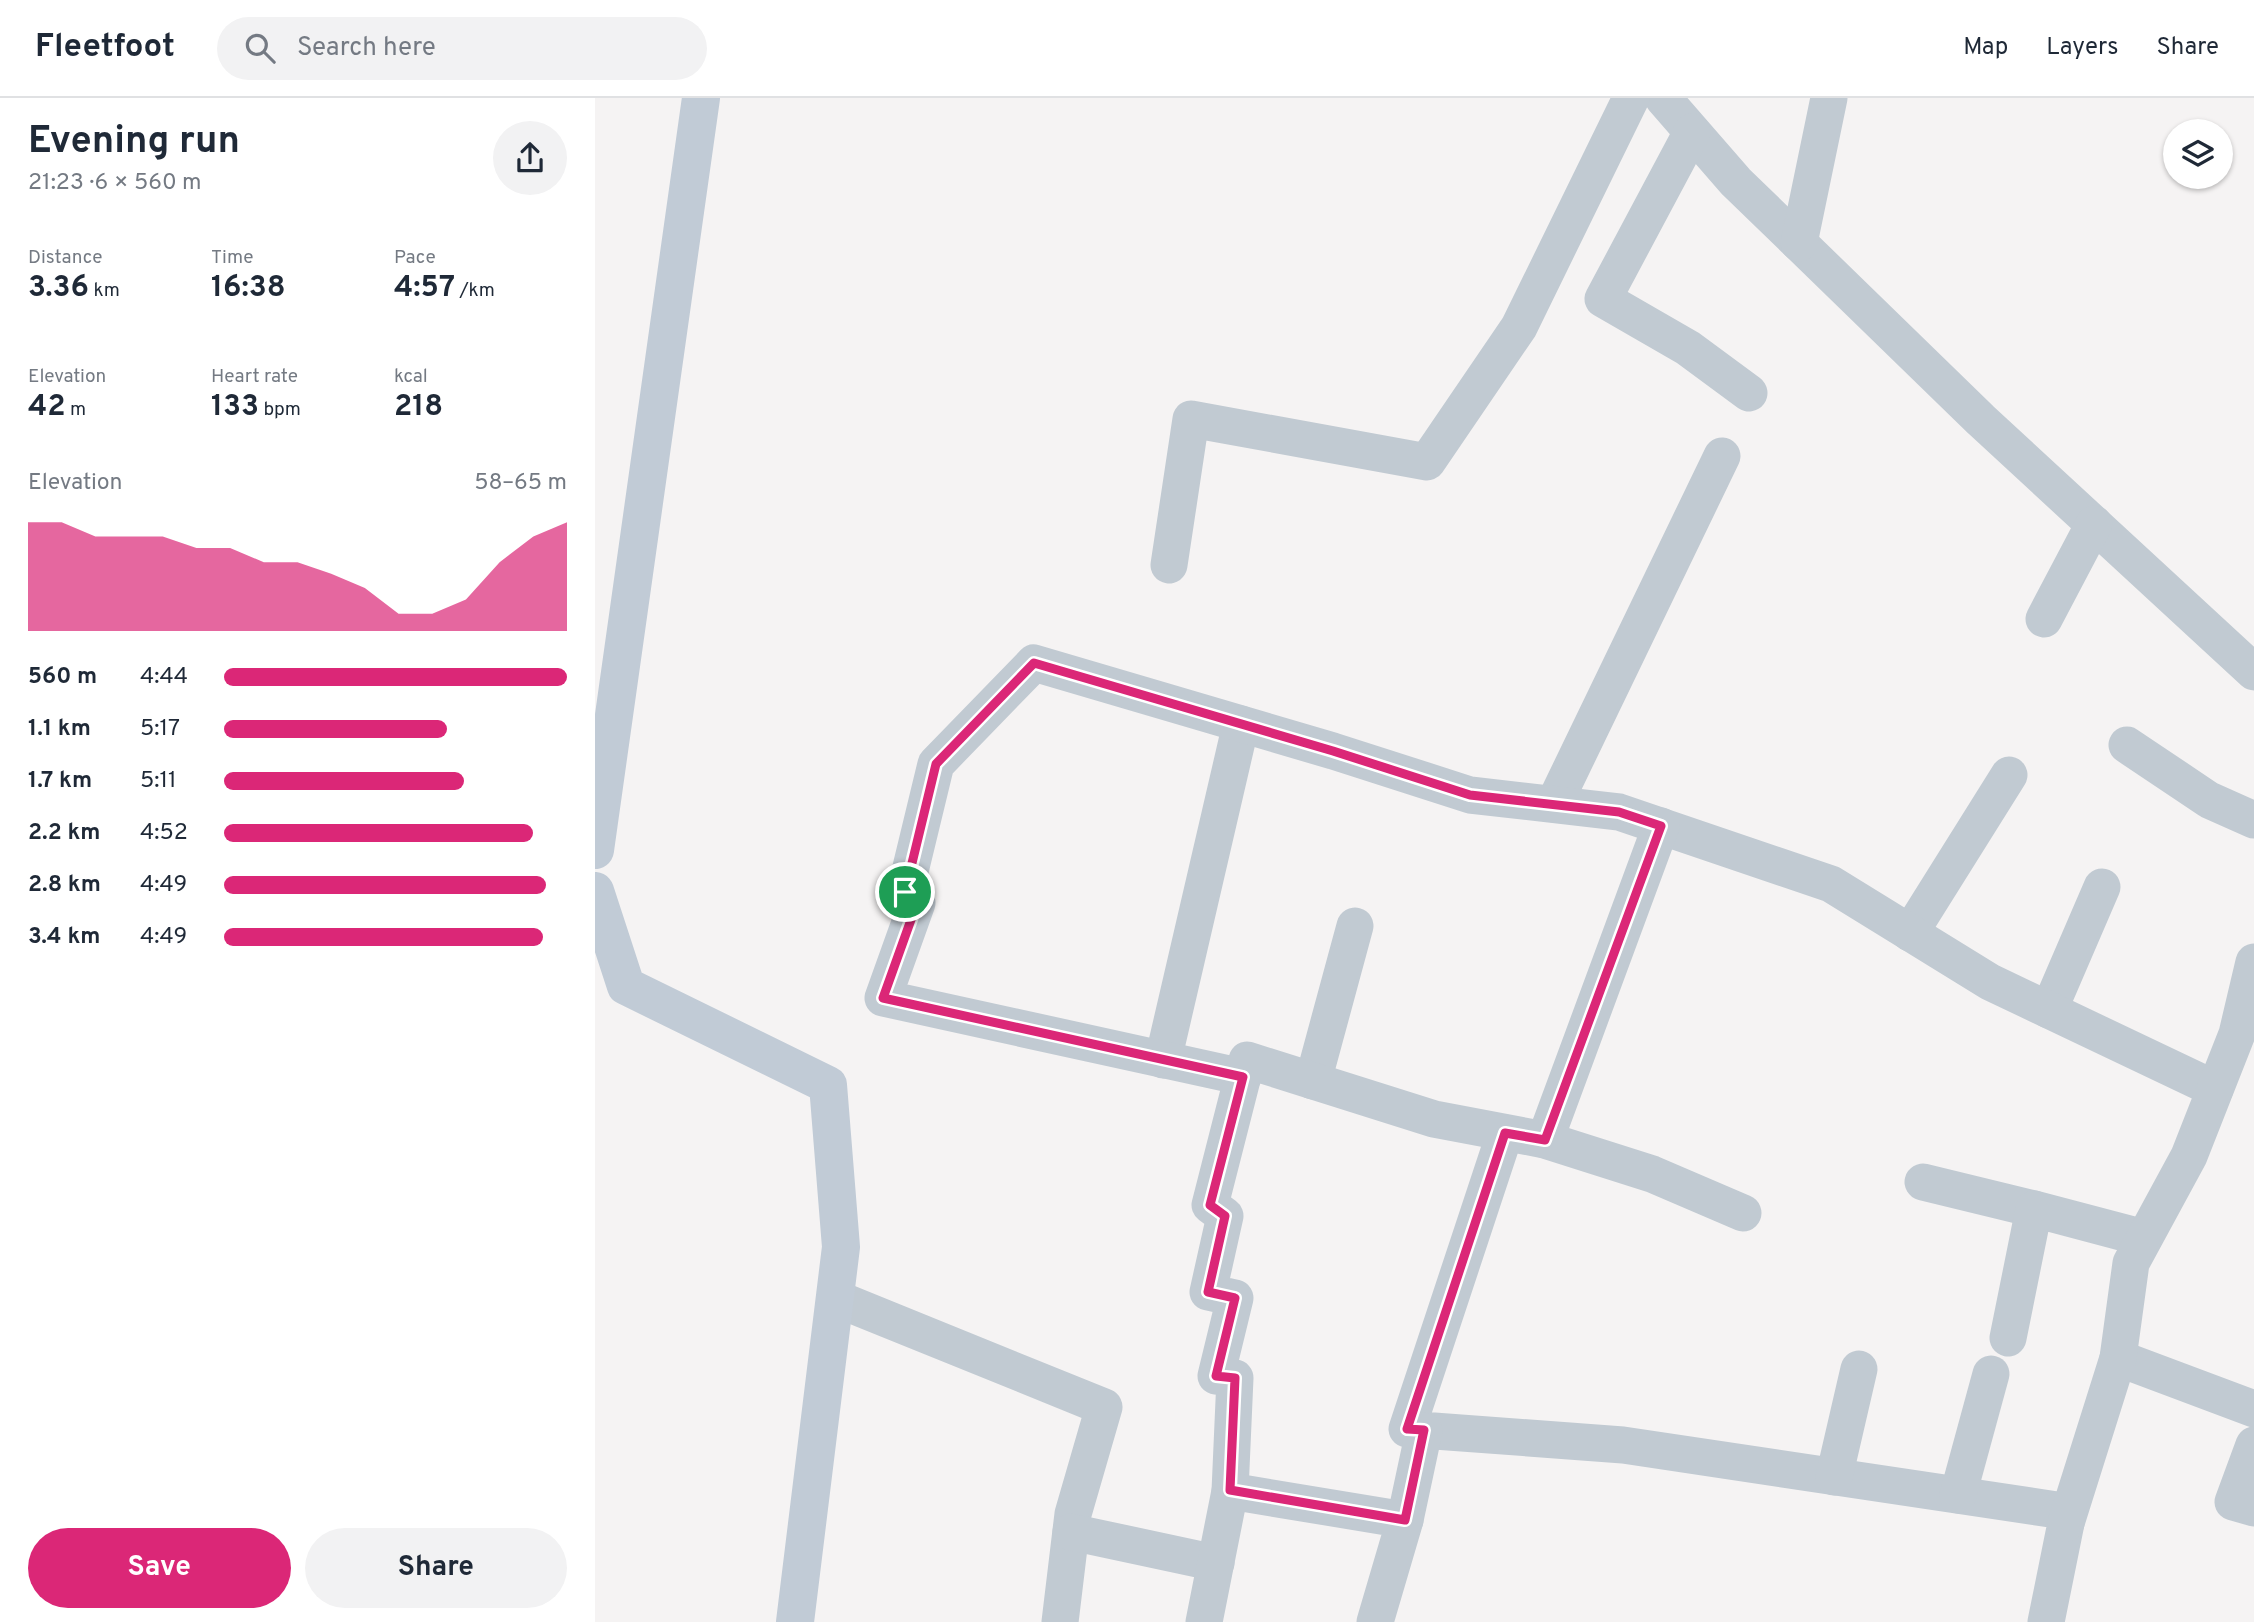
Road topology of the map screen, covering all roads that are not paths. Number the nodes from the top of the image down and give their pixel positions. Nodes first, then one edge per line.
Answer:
1 (701, 98) edge
2 (1631, 98) edge
3 (1663, 98) edge
4 (1829, 98) edge
5 (1692, 132) junction
6 (1799, 243) junction
7 (1749, 393) dead end
8 (1722, 456) dead end
9 (2094, 524) junction
10 (1169, 565) dead end
11 (2045, 619) dead end
12 (2254, 672) edge
13 (1241, 724) junction
14 (2127, 745) dead end
15 (2009, 775) dead end
16 (1554, 804) junction
17 (2254, 820) edge
18 (1661, 826) junction
19 (595, 850) edge
20 (2102, 887) dead end
21 (595, 891) edge
22 (1355, 926) dead end
23 (1910, 933) junction
24 (2254, 962) edge
25 (2049, 1010) junction
26 (2245, 1037) edge
27 (1163, 1060) junction
28 (1243, 1077) junction
29 (1313, 1081) junction
30 (2215, 1089) junction
31 (1505, 1133) junction
32 (1545, 1140) junction
33 (1923, 1182) dead end
34 (2034, 1209) junction
35 (1743, 1213) dead end
36 (2144, 1238) junction
37 (835, 1298) junction
38 (2008, 1338) dead end
39 (2118, 1358) junction
40 (1859, 1369) dead end
41 (1991, 1374) dead end
42 (2254, 1409) edge
43 (1424, 1430) junction
44 (2254, 1445) edge
45 (1834, 1476) junction
46 (1230, 1490) junction
47 (1958, 1495) junction
48 (2254, 1508) edge
49 (1405, 1520) junction
50 (2066, 1523) junction
51 (1071, 1532) junction
52 (1216, 1563) junction
53 (795, 1622) edge
54 (1060, 1622) edge
55 (1204, 1622) edge
56 (1375, 1622) edge
57 (2045, 1622) edge

1 - 19 street
2 - 10 street
3 - 5 street
4 - 6 street
5 - 6 street
5 - 7 street
6 - 9 street
8 - 16 street
9 - 11 street
9 - 12 street
13 - 16 street
13 - 27 street
13 - 27 street
14 - 17 street
15 - 23 street
16 - 18 street
18 - 23 street
18 - 32 street
20 - 25 street
21 - 37 street
22 - 29 street
23 - 25 street
24 - 26 street
25 - 30 street
26 - 30 street
27 - 28 street
28 - 29 street
28 - 46 street
29 - 31 street
30 - 36 street
31 - 32 street
31 - 43 street
32 - 35 street
33 - 34 street
34 - 36 street
34 - 38 street
36 - 39 street
37 - 51 street
37 - 53 street
39 - 42 street
39 - 50 street
40 - 45 street
41 - 47 street
43 - 45 street
43 - 49 street
44 - 48 street
45 - 47 street
46 - 49 street
46 - 52 street
47 - 50 street
49 - 56 street
50 - 57 street
51 - 52 street
51 - 54 street
52 - 55 street

